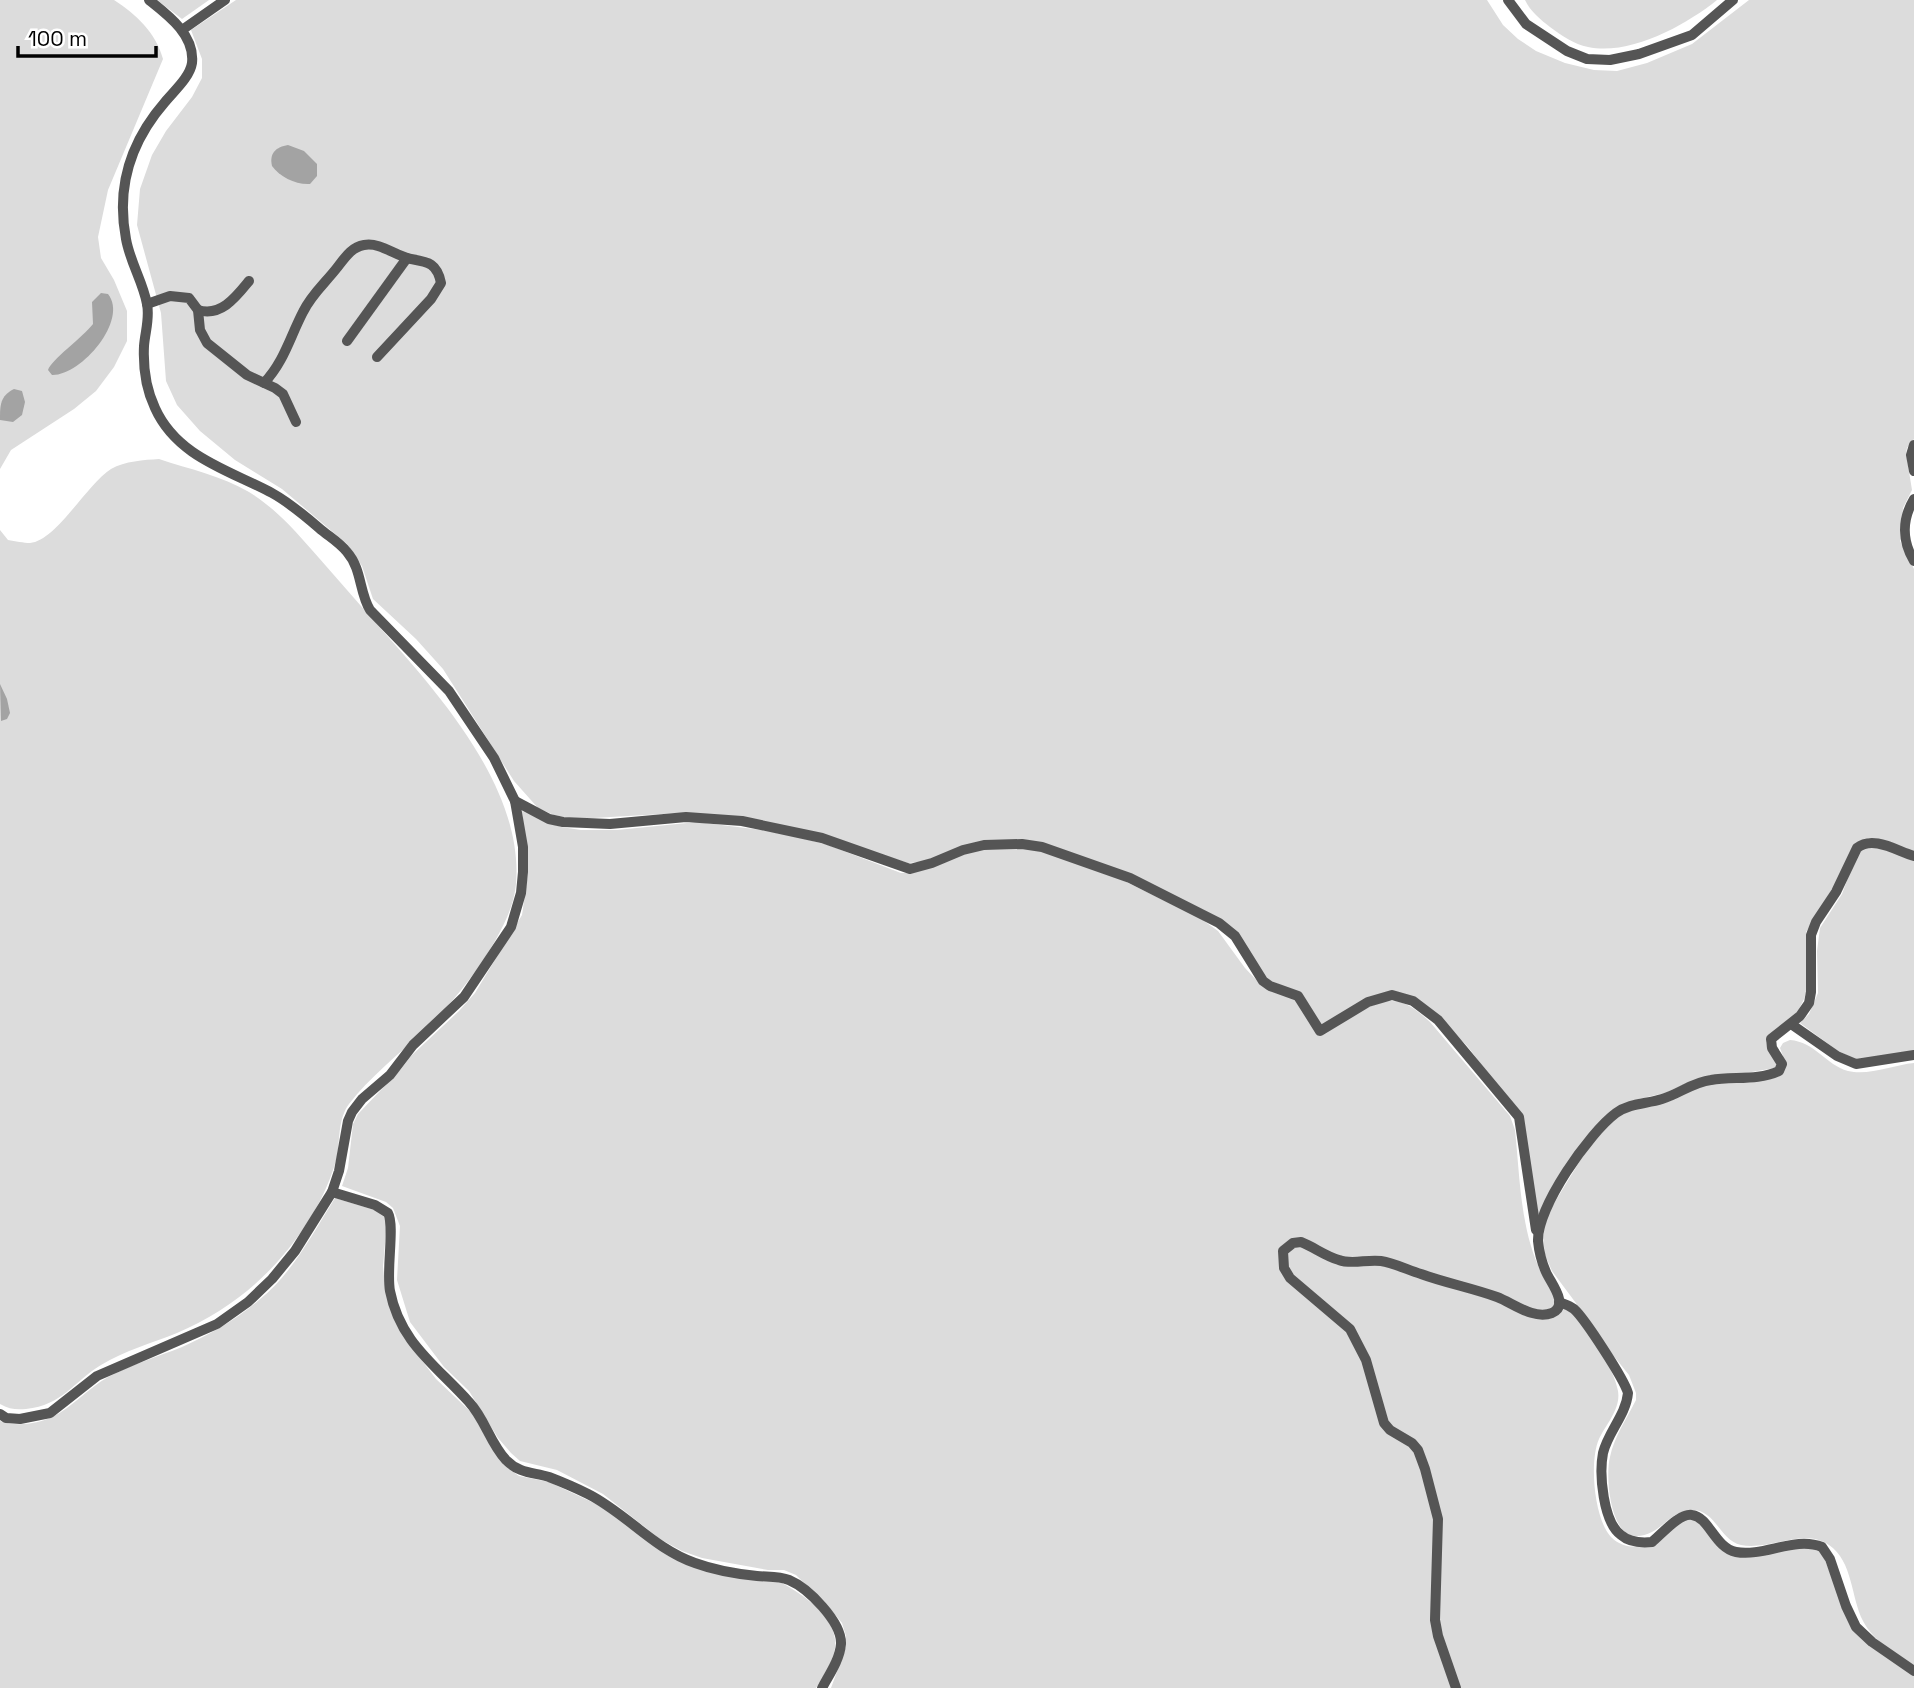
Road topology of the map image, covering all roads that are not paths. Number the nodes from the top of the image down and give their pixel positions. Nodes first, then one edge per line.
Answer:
1 (149, 0) edge
2 (225, 0) edge
3 (1508, 0) edge
4 (1733, 0) edge
5 (182, 30) junction
6 (407, 258) junction
7 (249, 281) dead end
8 (147, 304) junction
9 (198, 310) junction
10 (347, 341) dead end
11 (377, 357) dead end
12 (264, 383) junction
13 (296, 422) dead end
14 (1914, 445) edge
15 (1914, 471) edge
16 (1914, 499) edge
17 (1914, 561) edge
18 (515, 801) junction
19 (1914, 856) edge
20 (1791, 1024) junction
21 (1914, 1055) edge
22 (332, 1192) junction
23 (1538, 1243) junction
24 (1559, 1302) junction
25 (0, 1415) edge
26 (1914, 1671) edge
27 (822, 1688) edge
28 (1456, 1688) edge

1 - 5 street
2 - 5 street
3 - 4 street
5 - 8 street
6 - 10 street
6 - 11 street
6 - 12 street
7 - 9 street
8 - 9 street
8 - 18 street
9 - 12 street
12 - 13 street
14 - 15 street
16 - 17 street
18 - 22 street
18 - 23 street
19 - 20 street
20 - 21 street
20 - 23 street
22 - 25 street
22 - 27 street
23 - 24 street
24 - 26 street
24 - 28 street

